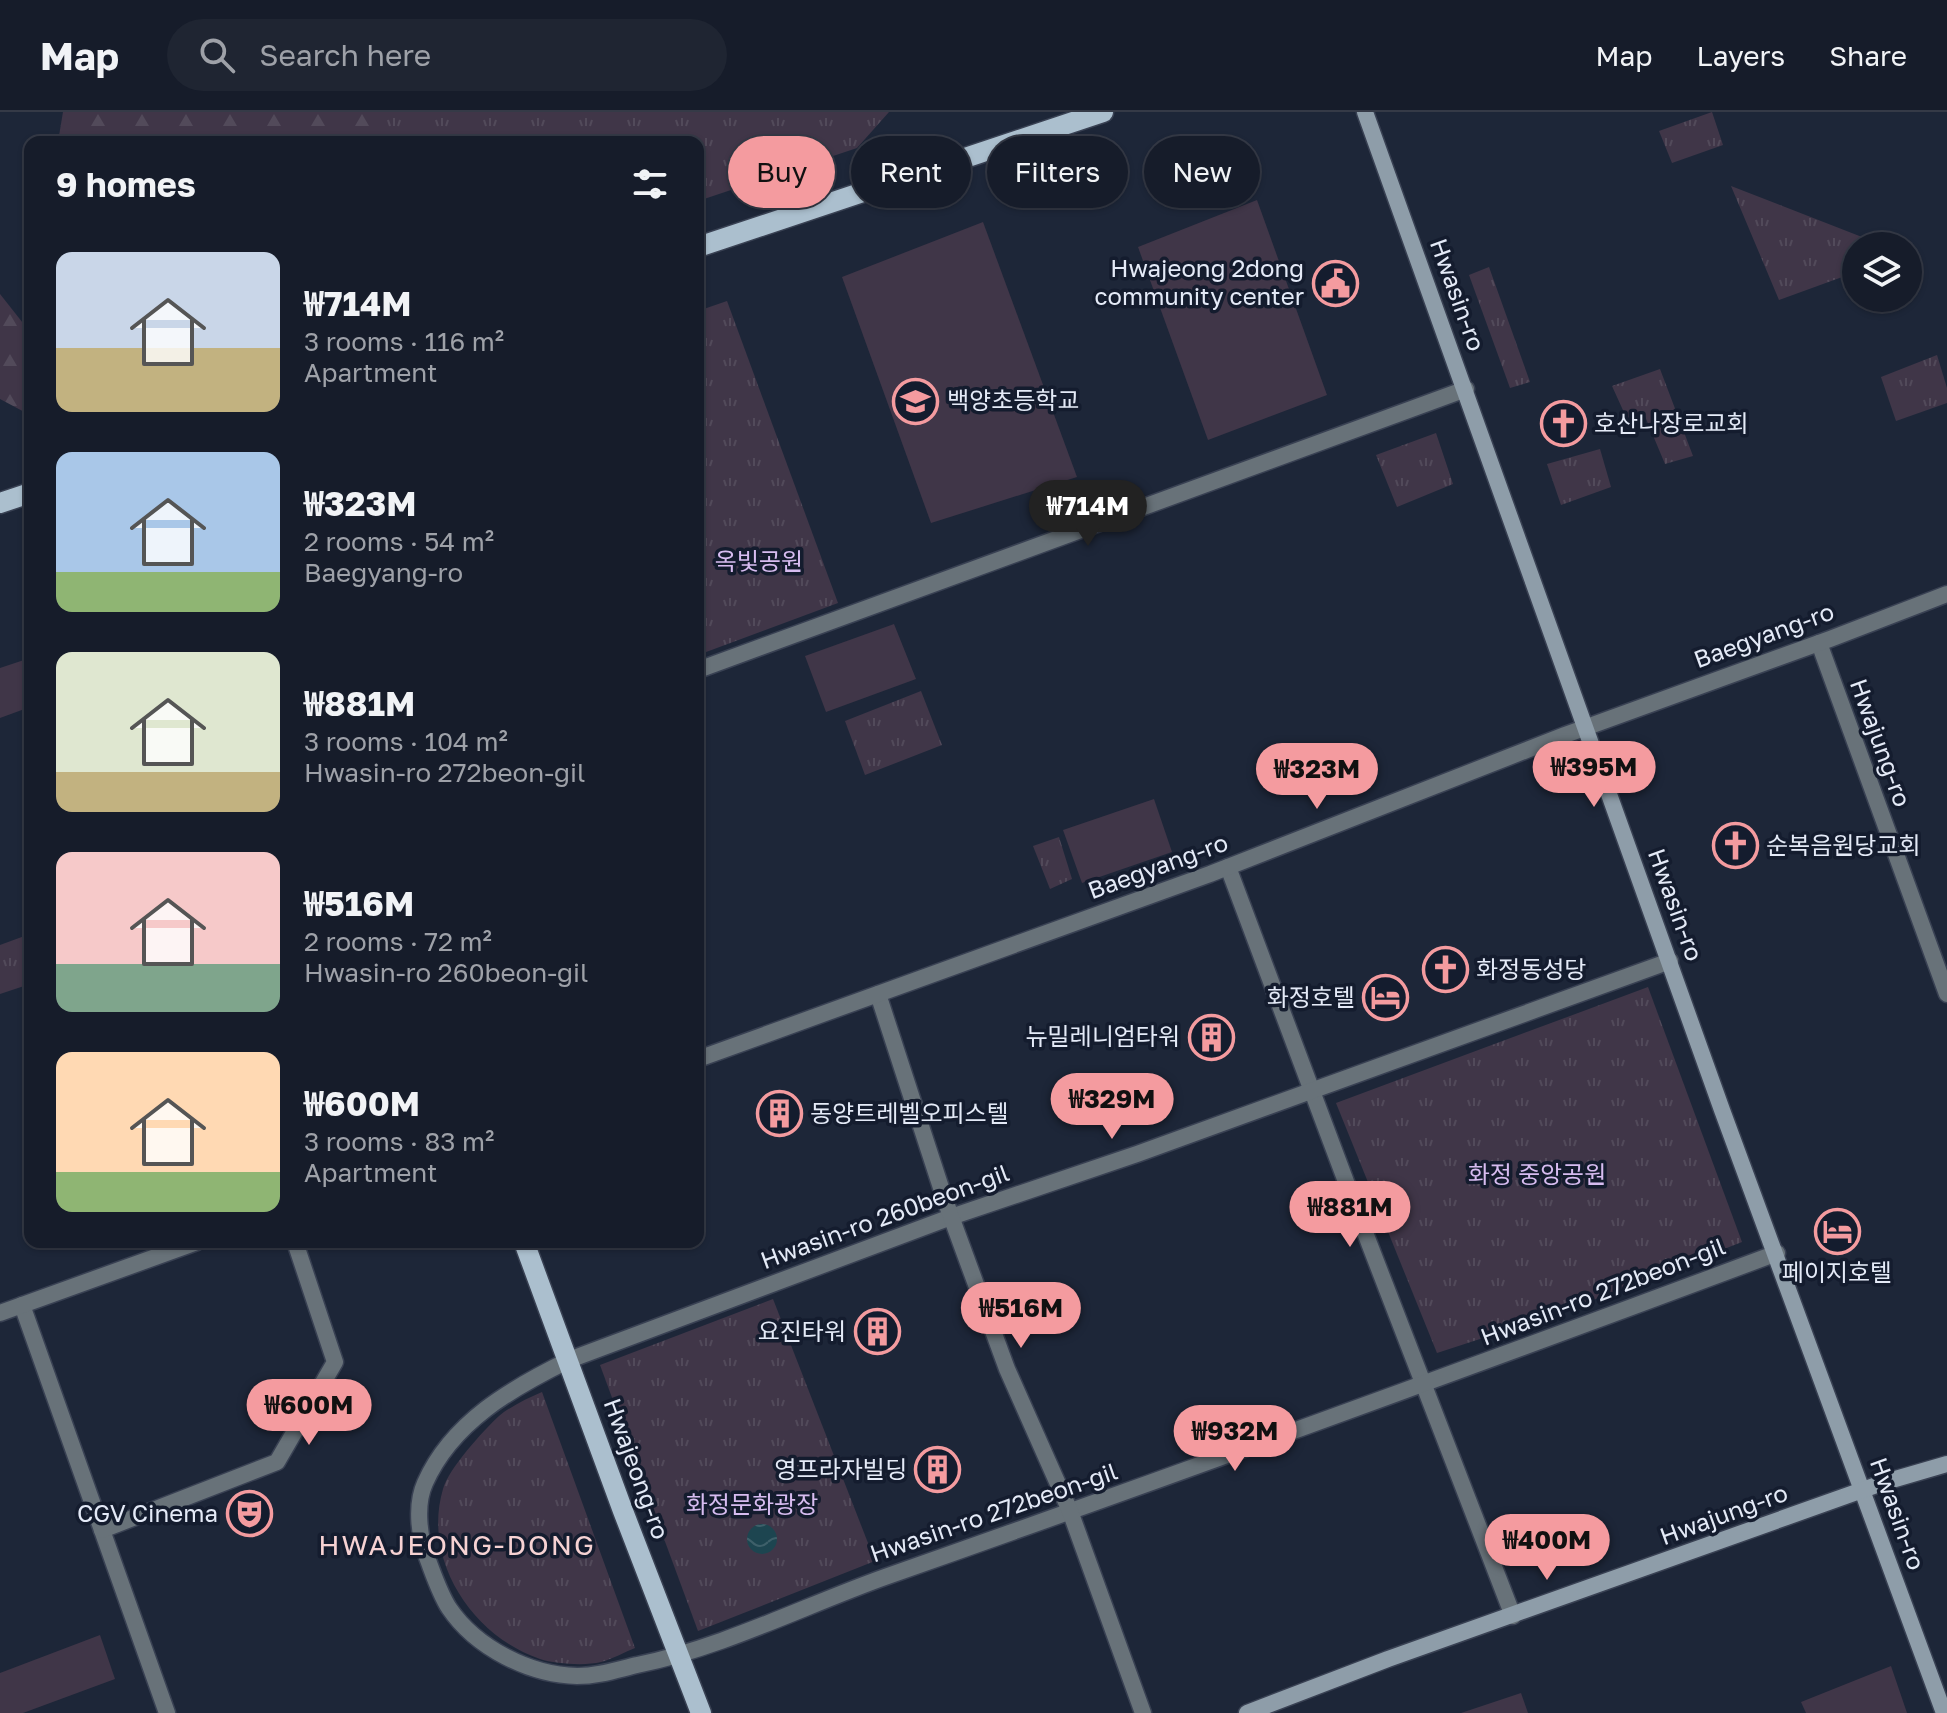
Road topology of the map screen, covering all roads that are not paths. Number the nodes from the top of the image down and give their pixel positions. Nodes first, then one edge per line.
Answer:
1 (1103, 112) edge
2 (1365, 112) edge
3 (704, 245) edge
4 (1466, 389) junction
5 (24, 495) edge
6 (0, 503) edge
7 (1947, 594) edge
8 (1819, 643) junction
9 (704, 668) edge
10 (1586, 727) junction
11 (1228, 867) junction
12 (1670, 961) junction
13 (878, 994) junction
14 (1947, 994) edge
15 (704, 1057) edge
16 (1312, 1090) junction
17 (951, 1217) junction
18 (180, 1248) edge
19 (297, 1248) edge
20 (526, 1248) edge
21 (1777, 1253) junction
22 (22, 1305) junction
23 (0, 1313) edge
24 (569, 1360) junction
25 (1425, 1384) junction
26 (1947, 1464) edge
27 (1863, 1490) junction
28 (1070, 1511) junction
29 (102, 1530) junction
30 (1513, 1616) junction
31 (679, 1655) junction
32 (167, 1713) edge
33 (701, 1713) edge
34 (1143, 1713) edge
35 (1247, 1713) edge
36 (1944, 1713) edge

1 - 3 main road
2 - 4 main road, Hwasin-ro
4 - 9 street
4 - 10 main road, Hwasin-ro
5 - 6 main road
7 - 8 street, Baegyang-ro
8 - 10 street, Baegyang-ro
8 - 14 street, Hwajung-ro
10 - 11 street, Baegyang-ro
10 - 12 main road, Hwasin-ro
11 - 13 street, Baegyang-ro
11 - 16 street
12 - 16 street, Hwasin-ro 260beon-gil
12 - 21 main road, Hwasin-ro
13 - 15 street, Baegyang-ro
13 - 17 street
16 - 17 street, Hwasin-ro 260beon-gil
16 - 25 street
17 - 24 street, Hwasin-ro 260beon-gil
17 - 28 street
18 - 22 street
19 - 29 street
20 - 24 main road, Hwajeong-ro
21 - 25 street, Hwasin-ro 272beon-gil
21 - 27 main road, Hwasin-ro
22 - 23 street
22 - 29 street
24 - 31 main road, Hwajeong-ro
24 - 31 street, Hwasin-ro 260beon-gil
25 - 28 street, Hwasin-ro 272beon-gil
25 - 30 street
26 - 27 main road, Hwajung-ro
27 - 30 main road, Hwajung-ro
27 - 36 main road, Hwasin-ro
28 - 31 street, Hwasin-ro 272beon-gil
28 - 34 street
29 - 32 street
30 - 35 main road, Hwajung-ro
31 - 33 main road, Hwajeong-ro

